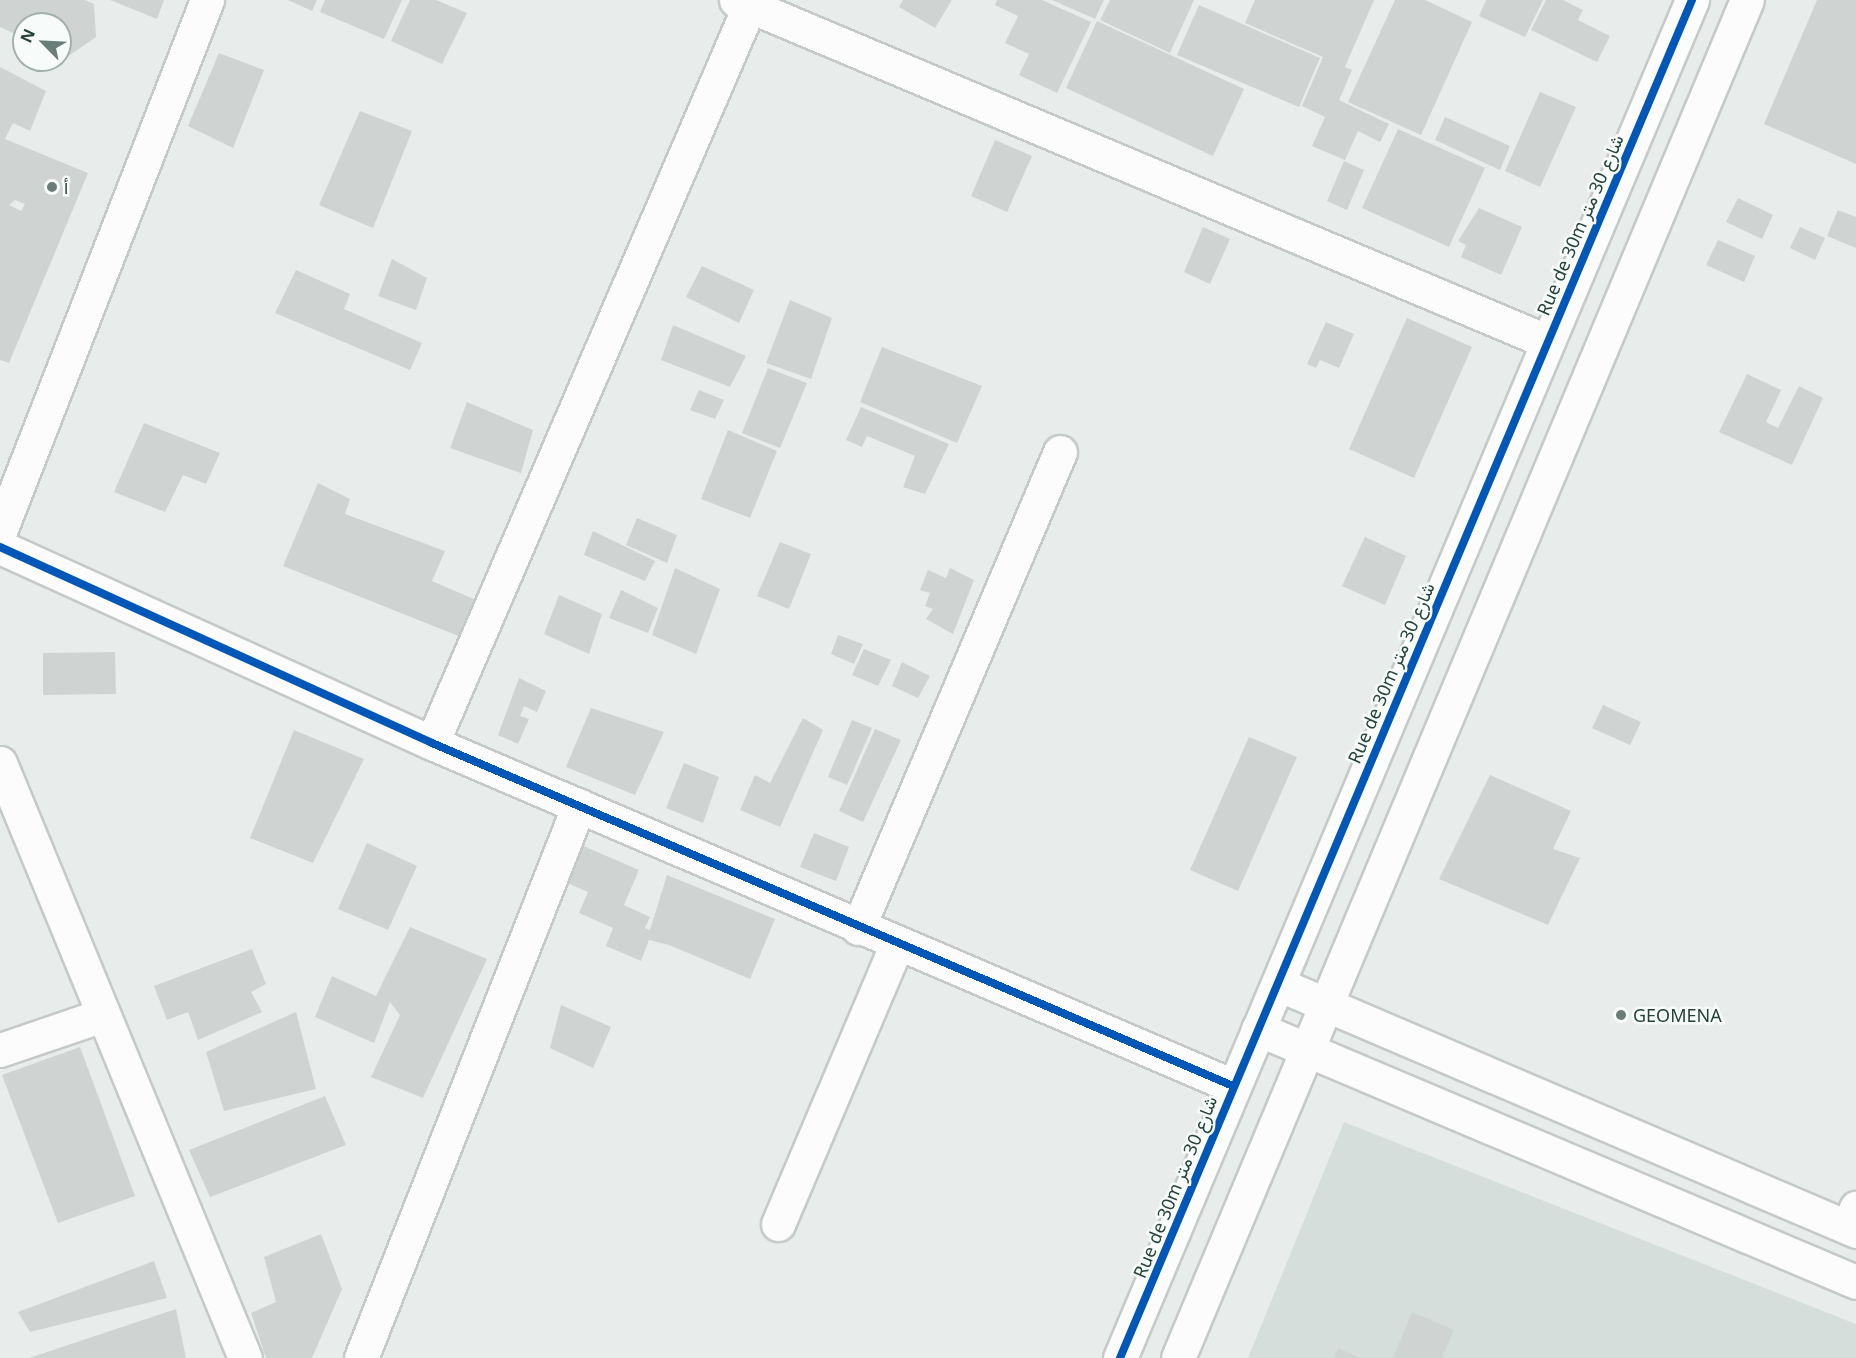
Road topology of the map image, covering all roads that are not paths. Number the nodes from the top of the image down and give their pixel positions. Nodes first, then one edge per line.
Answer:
1 (207, 0) edge
2 (1692, 0) edge
3 (1744, 1) edge
4 (746, 2) edge
5 (1546, 342) junction
6 (1060, 452) dead end
7 (0, 531) edge
8 (0, 548) edge
9 (432, 743) junction
10 (0, 763) edge
11 (579, 805) junction
12 (858, 928) junction
13 (897, 944) junction
14 (1278, 984) junction
15 (1328, 1008) junction
16 (100, 1016) junction
17 (1258, 1029) junction
18 (0, 1050) edge
19 (1308, 1052) junction
20 (1233, 1086) junction
21 (1853, 1222) edge
22 (778, 1224) dead end
23 (1856, 1282) edge
24 (245, 1358) edge
25 (361, 1358) edge
26 (1120, 1358) edge
27 (1178, 1358) edge

1 - 7 street
2 - 5 street, Rue de 30m شارع 30 متر
3 - 15 street
4 - 5 street
4 - 9 street
5 - 14 street, Rue de 30m شارع 30 متر
6 - 12 street
8 - 9 street
9 - 11 street
10 - 16 street
11 - 12 street
11 - 25 street
12 - 13 street
13 - 20 street
13 - 22 street
14 - 15 street
14 - 17 street, Rue de 30m شارع 30 متر
15 - 19 street
15 - 21 street
16 - 18 street
16 - 24 street
17 - 19 street
17 - 20 street, Rue de 30m شارع 30 متر
19 - 23 street
19 - 27 street
20 - 26 street, Rue de 30m شارع 30 متر

